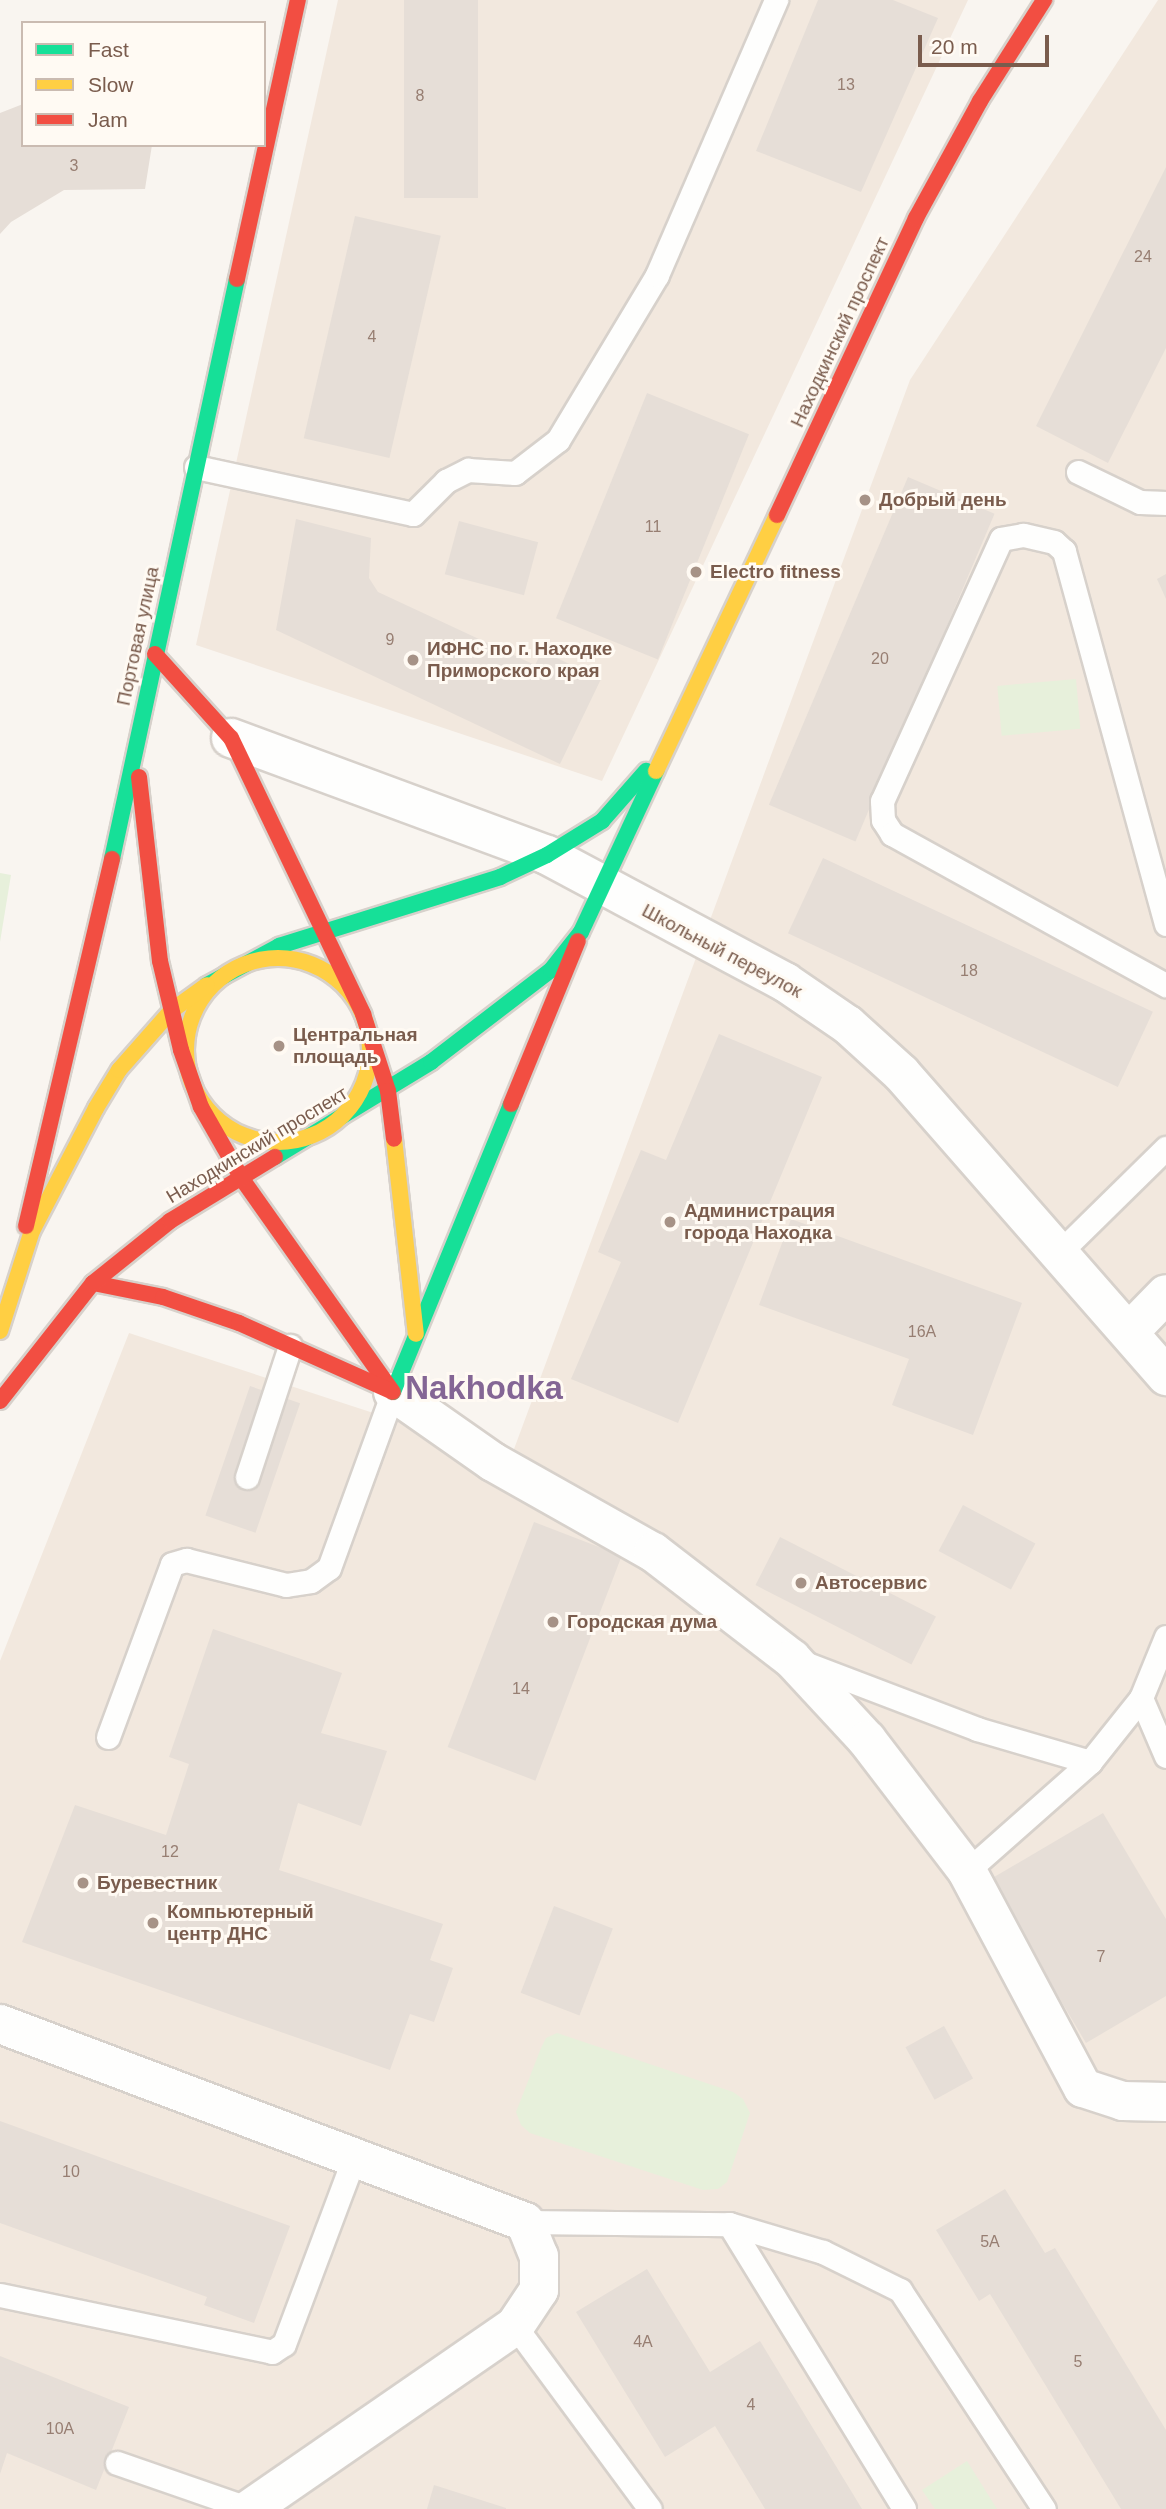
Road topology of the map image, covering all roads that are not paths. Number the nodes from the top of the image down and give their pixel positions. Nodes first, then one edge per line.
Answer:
1 (298, 0) edge
2 (776, 0) edge
3 (1044, 0) edge
4 (266, 147) edge
5 (266, 147) edge
6 (196, 467) junction
7 (1078, 472) dead end
8 (1166, 503) edge
9 (155, 654) junction
10 (697, 693) junction
11 (231, 738) junction
12 (136, 747) junction
13 (547, 855) junction
14 (605, 889) junction
15 (1166, 924) edge
16 (321, 929) junction
17 (581, 932) junction
18 (242, 966) junction
19 (1166, 985) edge
20 (171, 1011) junction
21 (363, 1014) junction
22 (192, 1086) junction
23 (388, 1091) junction
24 (314, 1135) junction
25 (1166, 1148) edge
26 (242, 1179) junction
27 (1059, 1253) junction
28 (13, 1279) junction
29 (93, 1283) junction
30 (1166, 1294) edge
31 (0, 1331) edge
32 (1131, 1331) junction
33 (416, 1334) junction
34 (290, 1346) junction
35 (1166, 1376) edge
36 (393, 1392) junction
37 (0, 1401) edge
38 (247, 1477) dead end
39 (1166, 1637) edge
40 (792, 1659) junction
41 (1141, 1698) junction
42 (108, 1737) dead end
43 (1166, 1756) edge
44 (1090, 1762) junction
45 (967, 1871) junction
46 (0, 2024) edge
47 (1166, 2102) edge
48 (354, 2158) junction
49 (525, 2222) junction
50 (729, 2224) junction
51 (0, 2295) edge
52 (515, 2326) junction
53 (117, 2463) dead end
54 (250, 2509) edge
55 (650, 2509) edge
56 (904, 2509) edge
57 (1044, 2509) edge

1 - 5 street, Портовая улица
2 - 6 lane
3 - 10 street, Находкинский проспект
4 - 6 street, Портовая улица
6 - 9 street, Портовая улица
7 - 8 lane
9 - 11 street
9 - 12 street, Портовая улица
10 - 13 street, Находкинский проспект
10 - 14 street, Находкинский проспект
11 - 13 street, Школьный переулок
11 - 16 street
12 - 20 street
12 - 28 street, Портовая улица
13 - 14 street, Школьный переулок
13 - 16 street, Находкинский проспект
14 - 17 street, Находкинский проспект
14 - 27 street, Школьный переулок
15 - 19 lane
16 - 18 street, Находкинский проспект
16 - 21 street
17 - 23 street, Находкинский проспект
17 - 33 street
18 - 20 street, Находкинский проспект
18 - 21 street
18 - 22 street
20 - 22 street
20 - 28 street, Находкинский проспект
21 - 23 street
21 - 24 street
22 - 24 street
22 - 26 street
23 - 24 street, Находкинский проспект
23 - 33 street
24 - 26 street, Находкинский проспект
25 - 27 lane
26 - 29 street, Находкинский проспект
26 - 36 street
27 - 32 street, Школьный переулок
28 - 31 street, Находкинский проспект
29 - 34 street
29 - 37 street, Находкинский проспект
30 - 32 street
32 - 35 street, Школьный переулок
33 - 36 street
34 - 36 street
34 - 38 lane
36 - 40 street
36 - 42 lane
39 - 41 lane
40 - 44 lane
40 - 45 street
41 - 43 lane
41 - 44 lane
44 - 45 lane
45 - 47 street
46 - 48 street
48 - 49 street
48 - 51 lane
49 - 50 lane
49 - 52 street
50 - 56 lane
50 - 57 lane
52 - 54 street
52 - 55 lane
53 - 54 lane

